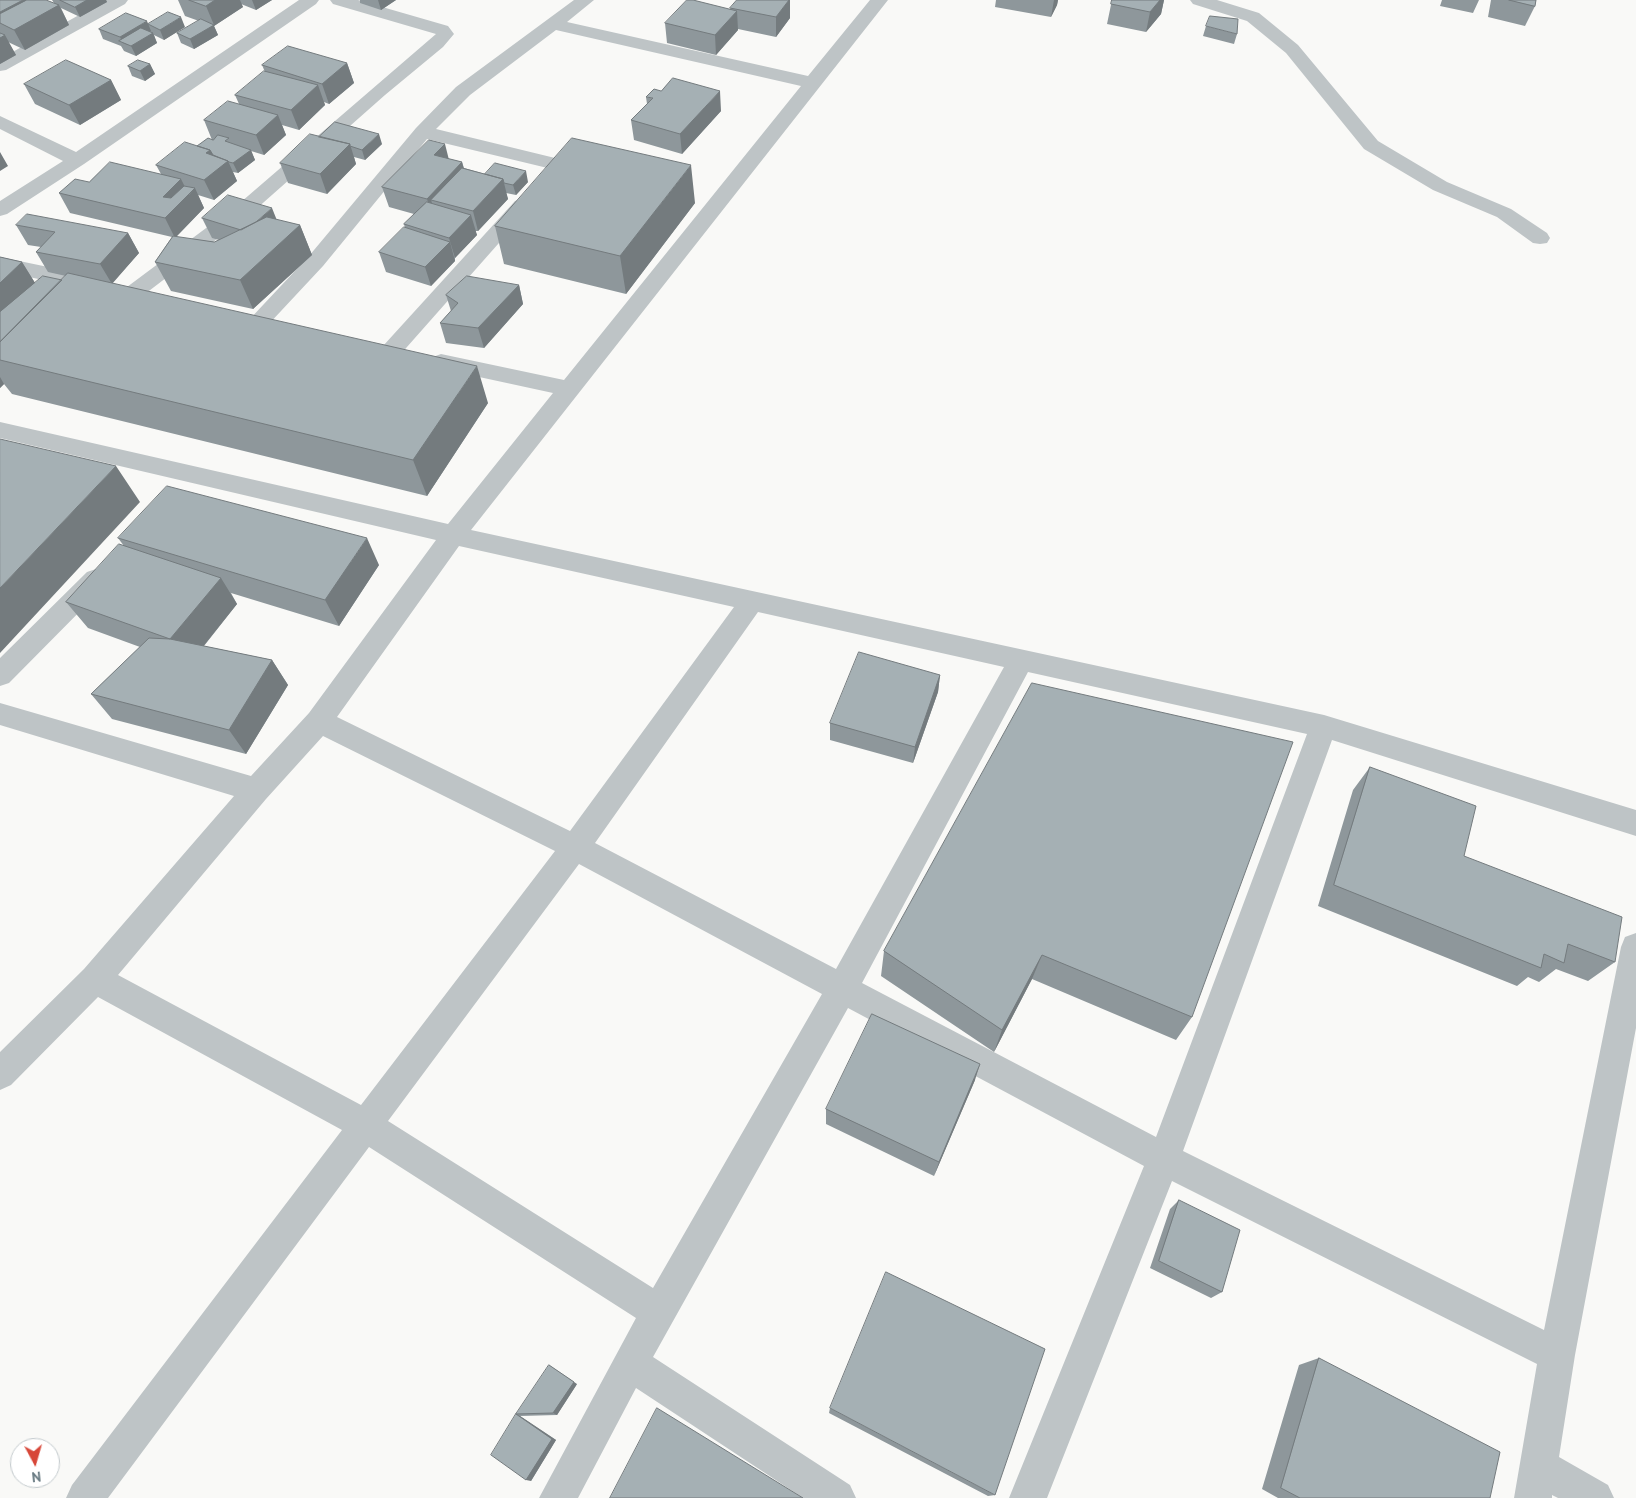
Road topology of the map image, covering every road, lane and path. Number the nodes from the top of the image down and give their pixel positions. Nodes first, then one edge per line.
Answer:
1 (119, 0) edge
2 (310, 0) edge
3 (339, 0) edge
4 (585, 0) edge
5 (880, 0) edge
6 (1200, 0) edge
7 (59, 17) edge
8 (75, 24) junction
9 (554, 24) junction
10 (0, 66) edge
11 (813, 83) junction
12 (0, 122) edge
13 (423, 132) junction
14 (78, 160) junction
15 (604, 174) edge
16 (545, 179) junction
17 (0, 210) edge
18 (1540, 238) dead end
19 (0, 264) edge
20 (134, 292) junction
21 (162, 298) edge
22 (259, 321) edge
23 (569, 389) junction
24 (0, 430) edge
25 (199, 476) junction
26 (178, 496) edge
27 (453, 535) junction
28 (110, 565) edge
29 (752, 600) junction
30 (1022, 660) junction
31 (0, 675) edge
32 (0, 714) edge
33 (319, 721) junction
34 (1324, 726) junction
35 (256, 790) junction
36 (1636, 823) edge
37 (575, 847) junction
38 (1636, 947) edge
39 (95, 979) junction
40 (842, 989) junction
41 (0, 1074) edge
42 (365, 1126) junction
43 (1164, 1159) junction
44 (659, 1312) junction
45 (1557, 1355) junction
46 (630, 1363) junction
47 (1535, 1482) edge
48 (85, 1498) edge
49 (558, 1498) edge
50 (837, 1498) edge
51 (1028, 1498) edge
52 (1595, 1498) edge

1 - 8 street
2 - 14 street
3 - 20 street
4 - 9 street
5 - 11 street
6 - 18 street
7 - 8 street
8 - 10 street
9 - 11 street
9 - 13 street
11 - 23 street
12 - 14 street
13 - 16 street
13 - 22 street
14 - 17 street
15 - 16 street
16 - 23 street
19 - 20 street
20 - 21 street
23 - 27 street
24 - 25 street
25 - 26 street
25 - 27 street
27 - 29 street
27 - 33 street
28 - 31 street
29 - 30 street
29 - 37 street
30 - 34 street
30 - 40 street
32 - 35 street
33 - 35 street
33 - 37 street
34 - 36 street
34 - 43 street
35 - 39 street
37 - 40 street
37 - 42 street
38 - 45 street
39 - 41 street
39 - 42 street
40 - 43 street
40 - 44 street
42 - 44 street
42 - 48 street
43 - 45 street
43 - 51 street
44 - 46 street
45 - 47 street
46 - 49 street
46 - 50 street
47 - 52 street

